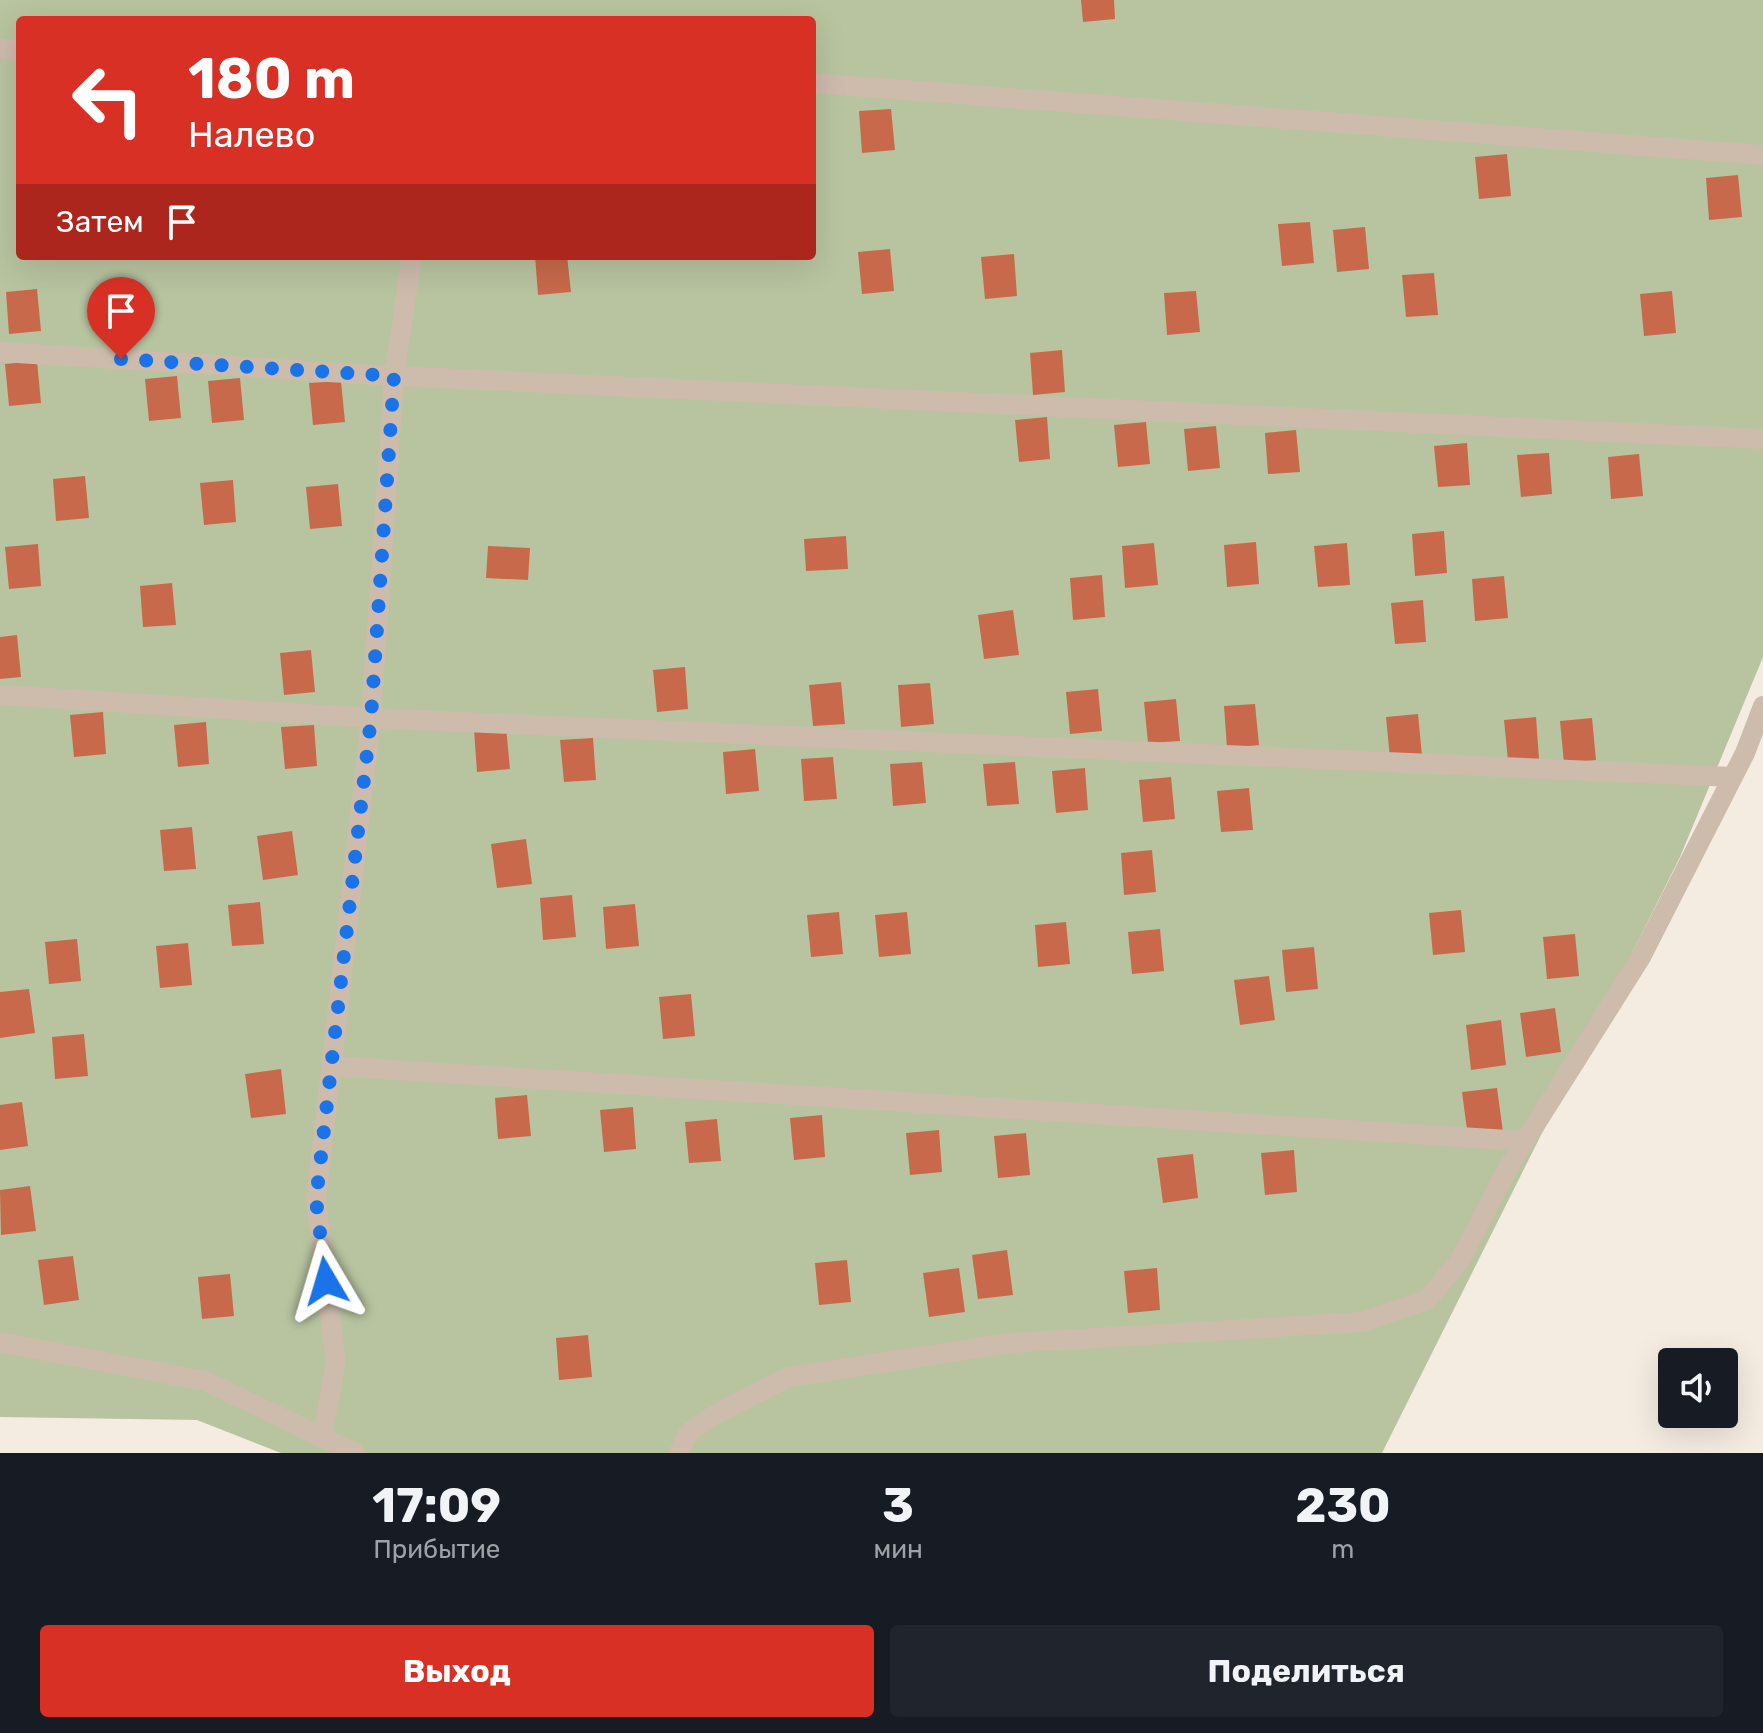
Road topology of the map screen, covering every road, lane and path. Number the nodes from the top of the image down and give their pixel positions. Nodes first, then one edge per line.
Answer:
1 (816, 83) edge
2 (1763, 155) edge
3 (411, 260) edge
4 (0, 352) edge
5 (394, 376) junction
6 (1763, 439) edge
7 (0, 695) edge
8 (1763, 706) edge
9 (371, 718) junction
10 (1733, 777) junction
11 (331, 1066) junction
12 (1524, 1141) junction
13 (0, 1342) edge
14 (322, 1438) junction
15 (355, 1453) edge
16 (679, 1453) edge

1 - 2 street
3 - 5 street
4 - 5 street
5 - 6 street
5 - 9 street
7 - 9 street
8 - 10 street
9 - 10 street
9 - 11 street
10 - 12 street
11 - 12 street
11 - 14 street
12 - 16 street
13 - 14 street
14 - 15 street

